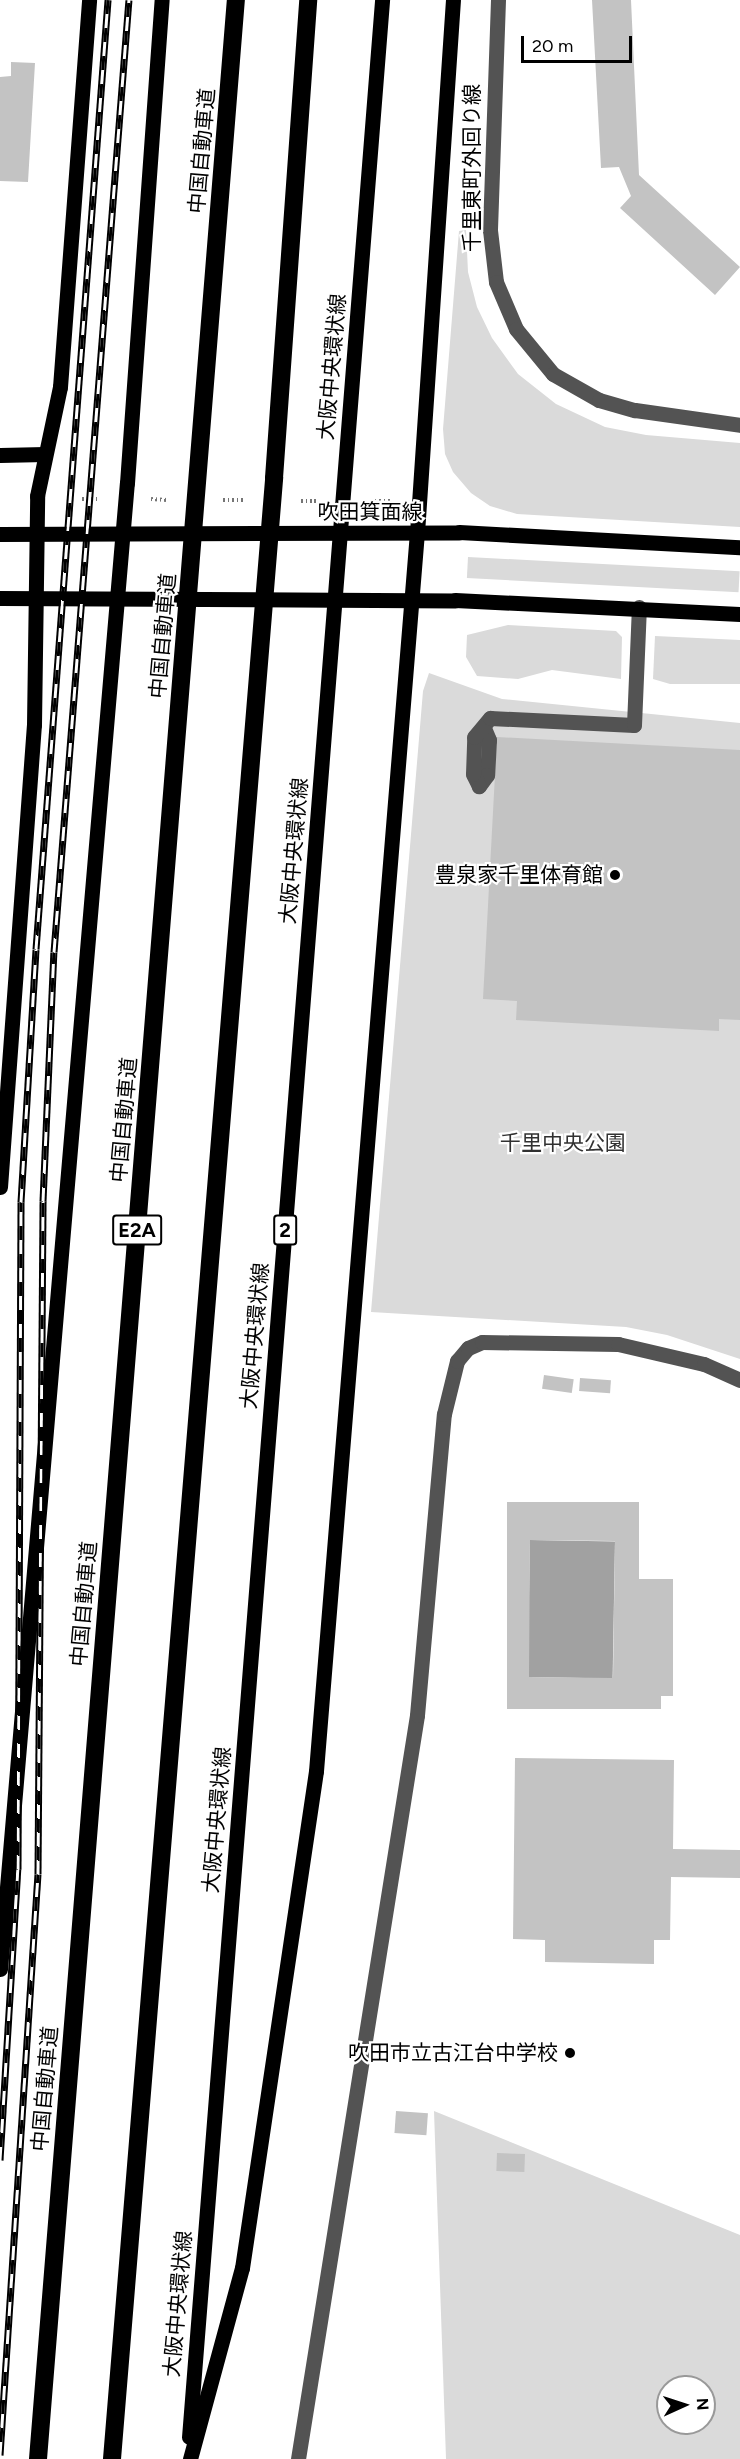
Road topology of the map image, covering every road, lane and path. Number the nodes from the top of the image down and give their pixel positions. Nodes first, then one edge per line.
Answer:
1 (89, 0) edge
2 (162, 0) edge
3 (236, 0) edge
4 (308, 0) edge
5 (382, 0) edge
6 (453, 0) edge
7 (498, 0) edge
8 (740, 425) edge
9 (45, 454) junction
10 (0, 455) edge
11 (82, 499) dead end
12 (105, 499) dead end
13 (141, 499) dead end
14 (177, 500) dead end
15 (212, 500) dead end
16 (248, 500) dead end
17 (295, 501) dead end
18 (319, 501) dead end
19 (366, 501) dead end
20 (390, 501) dead end
21 (34, 533) junction
22 (417, 533) junction
23 (0, 534) edge
24 (740, 547) edge
25 (0, 598) edge
26 (33, 598) junction
27 (410, 600) junction
28 (639, 608) junction
29 (740, 614) edge
30 (484, 728) dead end
31 (0, 1187) edge
32 (740, 1380) edge
33 (0, 1969) edge
34 (38, 2459) edge
35 (112, 2459) edge
36 (189, 2459) edge
37 (298, 2459) edge

1 - 9 main road
2 - 33 main road
3 - 34 highway, 中国自動車道 / E2A
4 - 35 highway
5 - 36 main road, 大阪中央環状線 / 2
6 - 22 main road
7 - 8 street, 千里東町外回り線
9 - 10 main road
9 - 21 main road
11 - 12 path
13 - 14 path
15 - 16 path
17 - 18 path
19 - 20 path
21 - 22 main road, 吹田箕面線
21 - 23 main road, 吹田箕面線
21 - 26 main road
22 - 24 main road, 吹田箕面線
22 - 27 main road
25 - 26 main road
26 - 27 main road
26 - 31 main road
27 - 28 main road
27 - 36 main road
28 - 29 main road
28 - 30 street
32 - 37 street

